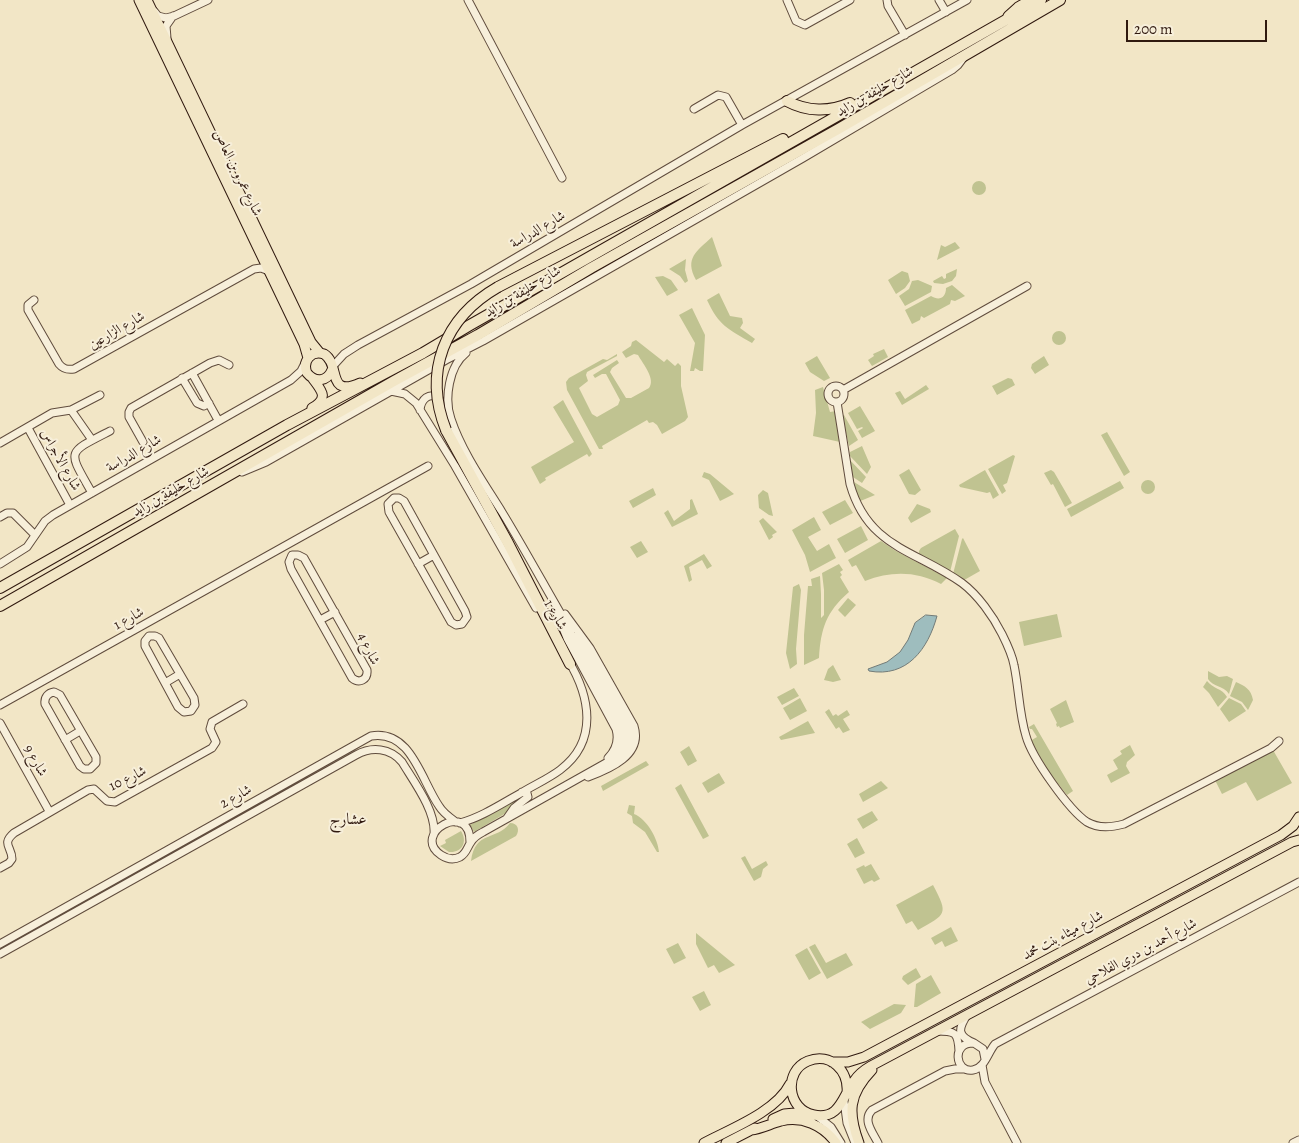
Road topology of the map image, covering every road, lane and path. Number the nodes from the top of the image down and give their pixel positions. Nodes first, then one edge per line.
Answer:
1 (139, 0) edge
2 (208, 0) edge
3 (468, 0) edge
4 (787, 0) edge
5 (850, 0) edge
6 (887, 0) edge
7 (939, 0) edge
8 (967, 0) edge
9 (1030, 0) edge
10 (1041, 0) edge
11 (1060, 0) edge
12 (148, 2) edge
13 (946, 12) junction
14 (174, 16) junction
15 (1006, 20) junction
16 (905, 35) junction
17 (168, 43) junction
18 (965, 56) junction
19 (887, 88) junction
20 (787, 101) junction
21 (694, 109) dead end
22 (742, 125) junction
23 (810, 132) junction
24 (562, 178) dead end
25 (257, 247) junction
26 (254, 269) junction
27 (269, 271) junction
28 (1027, 286) dead end
29 (34, 300) dead end
30 (483, 341) junction
31 (323, 354) junction
32 (344, 354) junction
33 (306, 361) junction
34 (229, 365) dead end
35 (332, 368) junction
36 (388, 372) junction
37 (192, 373) junction
38 (182, 378) junction
39 (312, 378) junction
40 (291, 380) junction
41 (843, 390) junction
42 (391, 391) junction
43 (100, 395) dead end
44 (837, 402) junction
45 (209, 403) junction
46 (71, 410) junction
47 (420, 410) junction
48 (450, 418) junction
49 (218, 420) junction
50 (287, 425) junction
51 (28, 428) junction
52 (110, 431) dead end
53 (92, 440) junction
54 (144, 442) dead end
55 (0, 443) edge
56 (428, 466) dead end
57 (229, 474) junction
58 (386, 489) junction
59 (92, 493) junction
60 (392, 499) junction
61 (70, 505) junction
62 (0, 516) edge
63 (35, 535) junction
64 (287, 545) junction
65 (292, 555) junction
66 (434, 555) junction
67 (0, 564) edge
68 (418, 564) junction
69 (0, 588) edge
70 (554, 603) junction
71 (0, 606) edge
72 (335, 612) junction
73 (320, 620) junction
74 (565, 622) junction
75 (142, 625) junction
76 (149, 636) junction
77 (570, 664) junction
78 (180, 674) junction
79 (42, 681) junction
80 (165, 682) junction
81 (49, 694) junction
82 (243, 704) dead end
83 (0, 705) edge
84 (0, 723) edge
85 (80, 731) junction
86 (65, 740) junction
87 (1279, 741) dead end
88 (580, 780) junction
89 (568, 784) junction
90 (522, 792) junction
91 (49, 811) junction
92 (1299, 817) edge
93 (507, 818) junction
94 (458, 823) junction
95 (434, 834) junction
96 (1299, 840) edge
97 (470, 842) junction
98 (0, 868) edge
99 (1299, 882) edge
100 (0, 944) edge
101 (0, 954) edge
102 (968, 1014) junction
103 (937, 1031) junction
104 (975, 1044) junction
105 (995, 1044) junction
106 (958, 1053) junction
107 (882, 1060) junction
108 (832, 1062) junction
109 (984, 1062) junction
110 (967, 1070) junction
111 (945, 1071) junction
112 (791, 1082) junction
113 (985, 1082) junction
114 (845, 1097) junction
115 (806, 1112) junction
116 (817, 1116) junction
117 (750, 1130) junction
118 (1299, 1140) edge
119 (704, 1143) edge
120 (726, 1143) edge
121 (836, 1143) edge
122 (841, 1143) edge
123 (855, 1143) edge
124 (859, 1143) edge
125 (878, 1143) edge
126 (1017, 1143) edge
127 (1293, 1143) edge

1 - 25 main road, شارع عمرو بن العاص
2 - 14 street
3 - 24 street
4 - 5 street
6 - 16 street
7 - 13 street
8 - 13 street, شارع الدراسة
9 - 15 main road
10 - 15 highway, شارع خليفة بن زايد
11 - 18 highway, شارع خليفة بن زايد
12 - 14 street
12 - 17 main road, شارع عمرو بن العاص
13 - 16 street, شارع الدراسة
14 - 17 street
15 - 19 highway, شارع خليفة بن زايد
16 - 20 street, شارع الدراسة
17 - 31 main road, شارع عمرو بن العاص
18 - 30 street
18 - 57 highway, شارع خليفة بن زايد
19 - 20 highway
19 - 23 highway, شارع خليفة بن زايد
20 - 22 street, شارع الدراسة
21 - 22 street
22 - 32 street, شارع الدراسة
23 - 36 highway, شارع خليفة بن زايد
23 - 77 highway, bridge
25 - 26 street
25 - 27 main road, شارع عمرو بن العاص
26 - 27 street
26 - 29 street, شارع الزارعين
27 - 33 main road, شارع عمرو بن العاص
28 - 41 street
30 - 42 street
30 - 48 street, شارع 1
31 - 32 street
31 - 33 main road
31 - 35 main road
32 - 35 street
33 - 39 main road
33 - 40 street, شارع الدراسة
34 - 37 street
35 - 36 main road
35 - 39 main road
36 - 50 highway, شارع خليفة بن زايد
37 - 38 street
37 - 45 street
38 - 45 street
38 - 54 street
39 - 40 street, شارع الدراسة
39 - 50 main road
40 - 49 street, شارع الدراسة
41 - 44 street
41 - 44 street
42 - 47 street, شارع 1
42 - 57 street
43 - 46 street
44 - 87 street
45 - 49 street
46 - 51 street
46 - 53 street
47 - 48 street
47 - 77 street, شارع 1
48 - 70 street, شارع 1
49 - 59 street, شارع الدراسة
50 - 69 highway, شارع خليفة بن زايد
51 - 55 street
51 - 61 street, شارع الأجراس
52 - 53 street
53 - 59 street
56 - 58 street, شارع 1
57 - 71 highway, شارع خليفة بن زايد
58 - 60 street
58 - 64 street, شارع 1
59 - 61 street, شارع الدراسة
60 - 66 street
60 - 68 street
61 - 63 street, شارع الدراسة
62 - 63 street
63 - 67 street, شارع الدراسة
64 - 65 street, شارع 4
64 - 75 street, شارع 1
65 - 72 street, شارع 4
65 - 73 street, شارع 4
66 - 68 street
66 - 68 street
70 - 74 street, شارع 1
70 - 88 street
70 - 89 street
72 - 73 street
72 - 73 street, شارع 4
74 - 88 street, شارع 1
74 - 89 street, شارع 1
75 - 76 street
75 - 79 street, شارع 1
76 - 78 street
76 - 80 street
77 - 90 street, شارع 1
78 - 80 street
78 - 80 street
79 - 81 street
79 - 83 street, شارع 1
81 - 85 street
81 - 86 street
82 - 91 street, شارع 10
84 - 91 street, شارع 9
85 - 86 street
85 - 86 street
88 - 89 street, شارع 1
89 - 93 street, شارع 1
90 - 93 street
90 - 94 street, شارع 1
91 - 98 street, شارع 10
92 - 108 main road, شارع ميثاء بنت محمد
93 - 97 street, شارع 1
94 - 95 street
94 - 97 street
94 - 100 street, شارع 2
95 - 97 street
95 - 101 street, شارع 2
96 - 102 main road, شارع ميثاء بنت محمد
99 - 105 street, شارع أحمد بن دري الفلاحي
102 - 103 main road, شارع ميثاء بنت محمد
102 - 104 street
103 - 106 street
103 - 107 main road, شارع ميثاء بنت محمد
104 - 105 street, شارع أحمد بن دري الفلاحي
104 - 106 street
104 - 109 street
105 - 109 street, شارع أحمد بن دري الفلاحي
106 - 110 street
106 - 111 street
107 - 114 main road, شارع ميثاء بنت محمد
107 - 124 main road
108 - 112 main road
108 - 114 main road
109 - 110 street
109 - 113 street
110 - 111 street
110 - 113 street
111 - 125 street
112 - 115 main road
112 - 119 main road
113 - 126 street
114 - 116 main road
114 - 123 street
115 - 116 main road
115 - 117 main road
116 - 122 street
117 - 120 main road
117 - 121 main road
118 - 127 street

